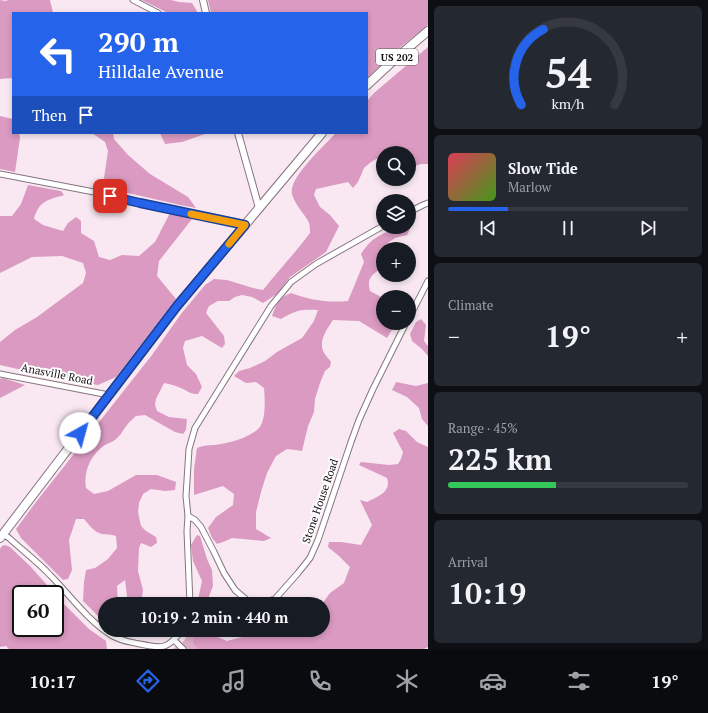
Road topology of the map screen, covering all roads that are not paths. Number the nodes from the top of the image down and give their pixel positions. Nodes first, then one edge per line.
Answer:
1 (133, 0) edge
2 (204, 0) edge
3 (156, 12) edge
4 (206, 12) edge
5 (428, 31) edge
6 (368, 84) edge
7 (238, 134) edge
8 (321, 134) edge
9 (0, 174) edge
10 (428, 203) edge
11 (259, 208) junction
12 (416, 209) edge
13 (245, 225) junction
14 (376, 230) edge
15 (428, 280) edge
16 (416, 304) edge
17 (402, 330) edge
18 (0, 374) edge
19 (109, 395) junction
20 (188, 516) junction
21 (1, 536) edge
22 (190, 597) edge
23 (176, 637) edge
24 (174, 640) junction
25 (183, 649) edge

1 - 3 street
2 - 4 street
5 - 6 main road, US 202
7 - 11 street
8 - 11 main road
9 - 13 street
10 - 12 street
11 - 13 main road
13 - 19 main road
14 - 20 street
15 - 16 street
17 - 20 street, Stone House Road
18 - 19 street, Anasville Road
19 - 21 main road
20 - 22 street
21 - 24 street
23 - 24 street
24 - 25 street

